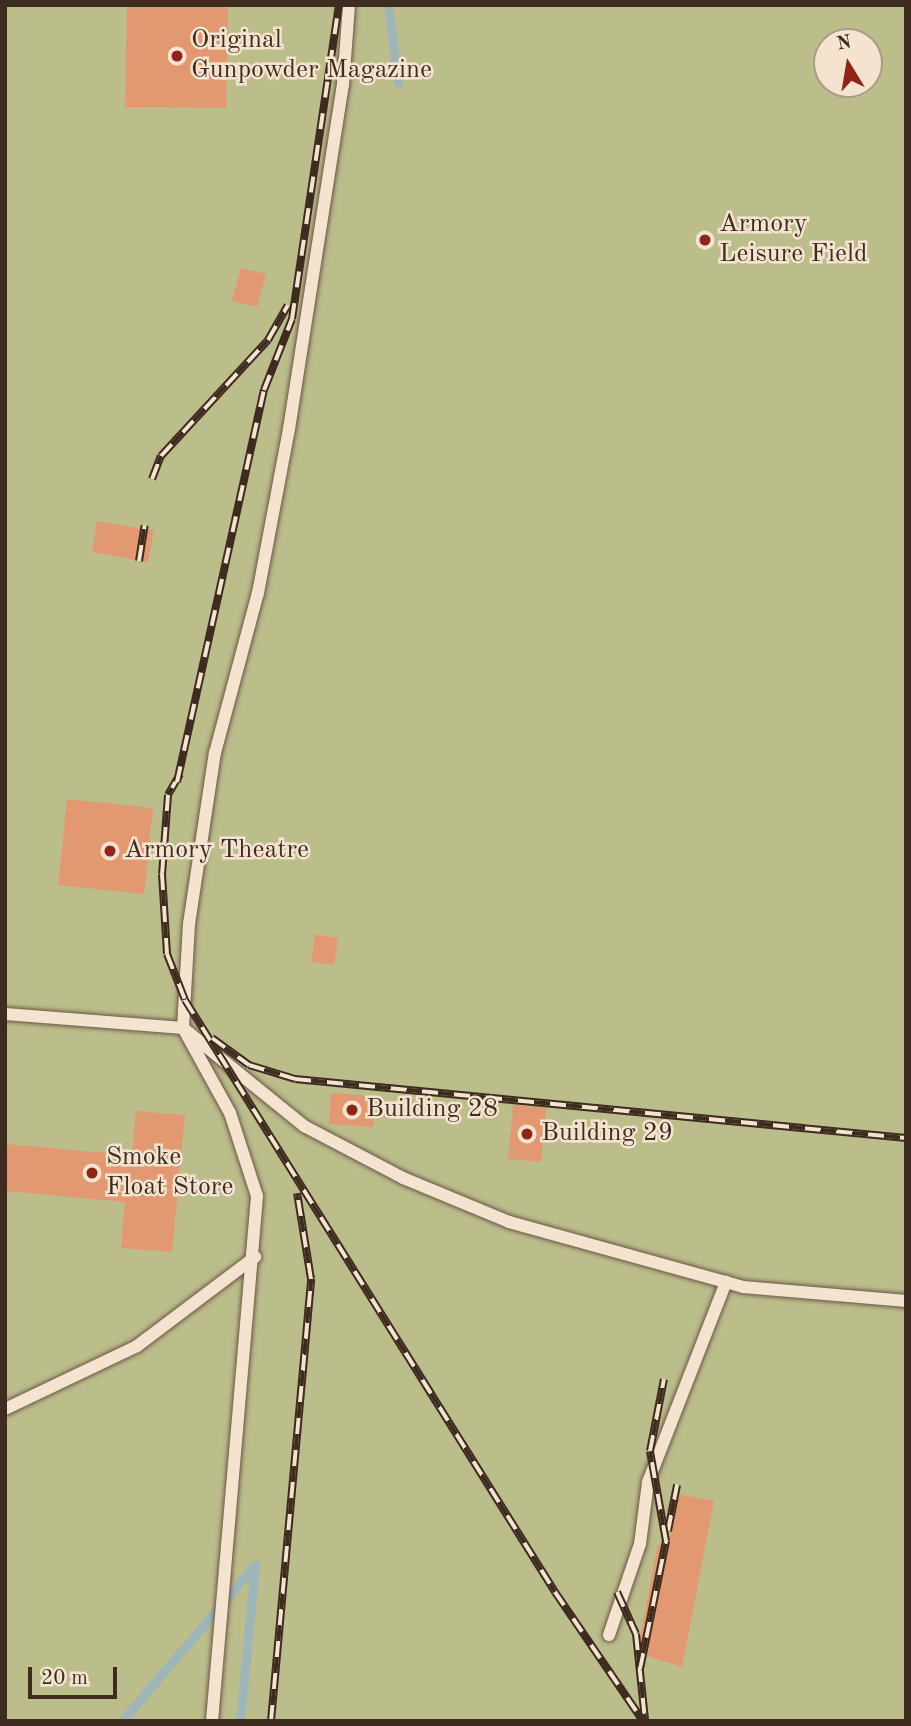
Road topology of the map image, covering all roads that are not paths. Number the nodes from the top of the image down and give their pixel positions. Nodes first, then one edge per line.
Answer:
1 (349, 5) edge
2 (5, 1014) edge
3 (183, 1028) junction
4 (255, 1257) junction
5 (726, 1282) junction
6 (906, 1301) edge
7 (5, 1409) edge
8 (609, 1635) dead end
9 (212, 1721) edge

1 - 3 lane
2 - 3 lane
3 - 4 lane
3 - 5 lane
4 - 7 lane
4 - 9 lane
5 - 6 lane
5 - 8 lane

